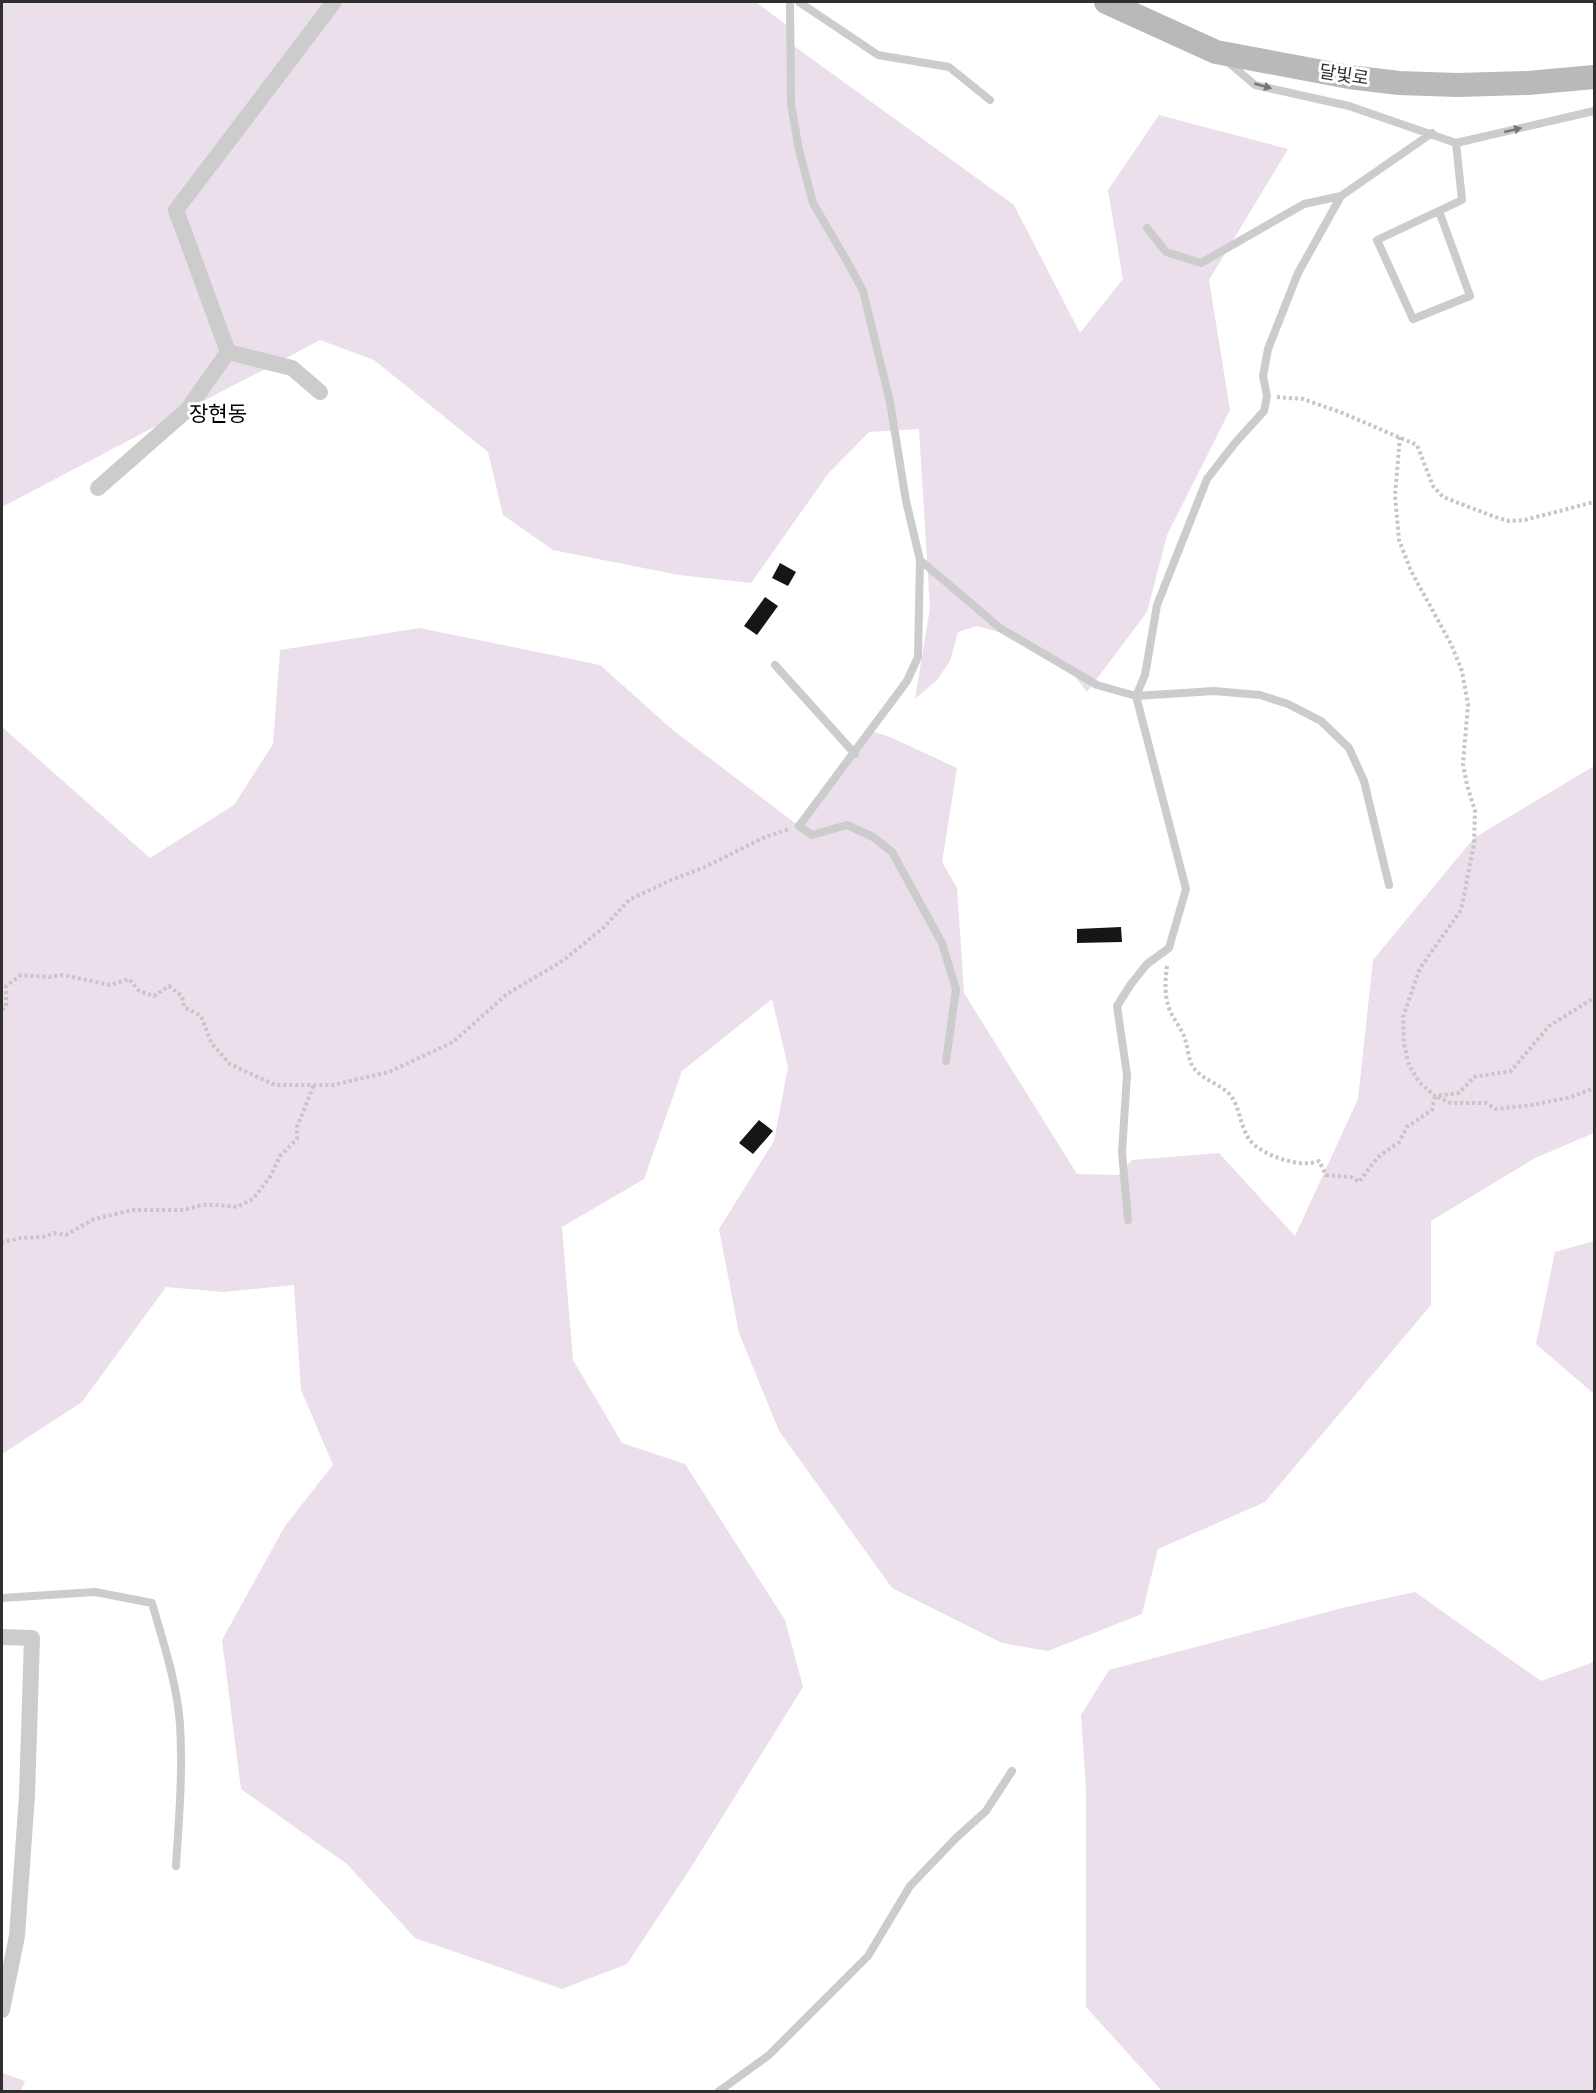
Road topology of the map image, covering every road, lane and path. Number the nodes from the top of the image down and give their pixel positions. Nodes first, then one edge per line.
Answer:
1 (334, 2) edge
2 (790, 2) edge
3 (799, 2) edge
4 (1106, 2) edge
5 (1216, 52) junction
6 (1594, 77) edge
7 (990, 100) dead end
8 (1594, 111) edge
9 (1432, 133) junction
10 (1456, 143) junction
11 (1341, 196) junction
12 (1439, 211) junction
13 (1147, 228) dead end
14 (228, 352) junction
15 (320, 392) dead end
16 (1268, 396) junction
17 (1400, 437) junction
18 (98, 488) dead end
19 (1594, 502) edge
20 (920, 560) junction
21 (775, 665) dead end
22 (1136, 696) junction
23 (855, 754) junction
24 (799, 826) junction
25 (1389, 885) dead end
26 (1169, 948) junction
27 (1594, 998) edge
28 (2, 1010) edge
29 (946, 1061) dead end
30 (314, 1085) junction
31 (1594, 1088) edge
32 (1435, 1096) junction
33 (1128, 1220) dead end
34 (2, 1244) edge
35 (2, 1598) edge
36 (2, 1637) edge
37 (1012, 1771) dead end
38 (176, 1866) dead end
39 (2, 2010) edge
40 (718, 2091) edge

1 - 14 street
2 - 20 lane
3 - 7 lane
4 - 5 main road, 달빛로
5 - 6 main road, 달빛로
5 -> 9 lane
10 -> 8 lane
9 - 10 lane
9 - 11 lane
10 - 12 lane
11 - 13 lane
11 - 16 lane
12 - 12 lane
14 - 15 street
14 - 18 street
16 - 17 path
16 - 22 lane
17 - 19 path
17 - 32 path
20 - 22 lane
20 - 23 lane
21 - 23 lane
22 - 25 lane
22 - 26 lane
23 - 24 lane
24 - 29 lane
24 - 30 path
26 - 32 path
26 - 33 lane
27 - 32 path
28 - 30 path
30 - 34 path
31 - 32 path
35 - 38 lane
36 - 39 street
37 - 40 lane

